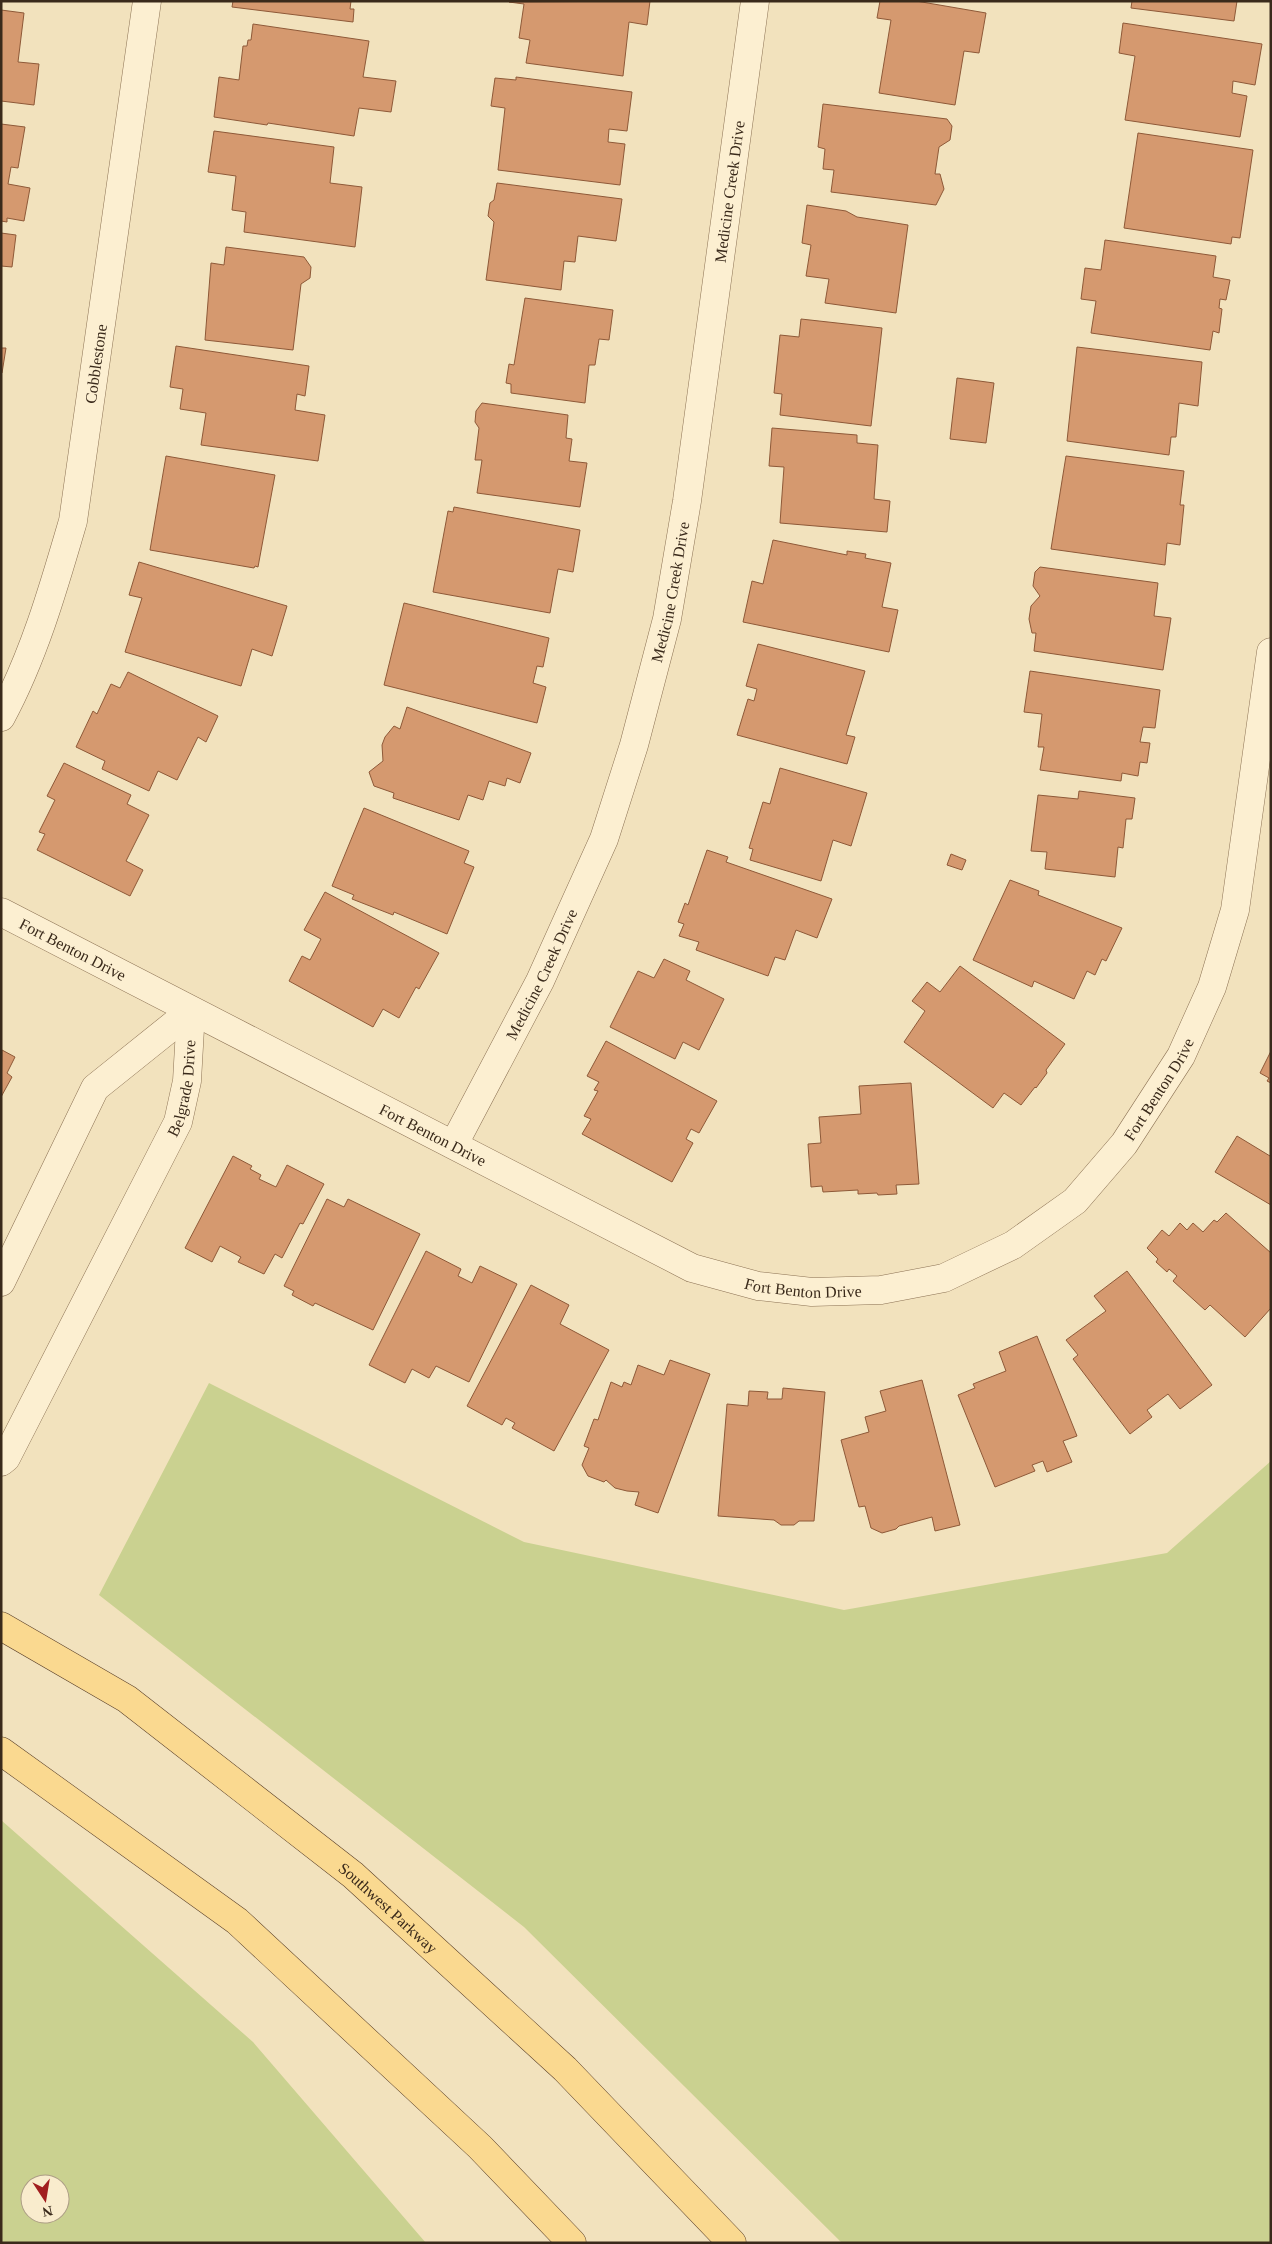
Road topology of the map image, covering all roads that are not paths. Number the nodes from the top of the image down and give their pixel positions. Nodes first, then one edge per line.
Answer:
1 (147, 1) edge
2 (756, 1) edge
3 (1270, 669) edge
4 (1, 717) edge
5 (1, 912) edge
6 (191, 1011) junction
7 (454, 1144) junction
8 (1, 1282) edge
9 (1, 1462) edge
10 (1, 1626) edge
11 (1, 1752) edge
12 (572, 2243) edge
13 (732, 2243) edge

1 - 4 street, Cobblestone
2 - 7 street, Medicine Creek Drive
3 - 7 street, Fort Benton Drive
5 - 6 street, Fort Benton Drive
6 - 7 street, Fort Benton Drive
6 - 8 street, Belgrade Drive
6 - 9 street, Belgrade Drive
10 - 13 main road, Southwest Parkway
11 - 12 main road

